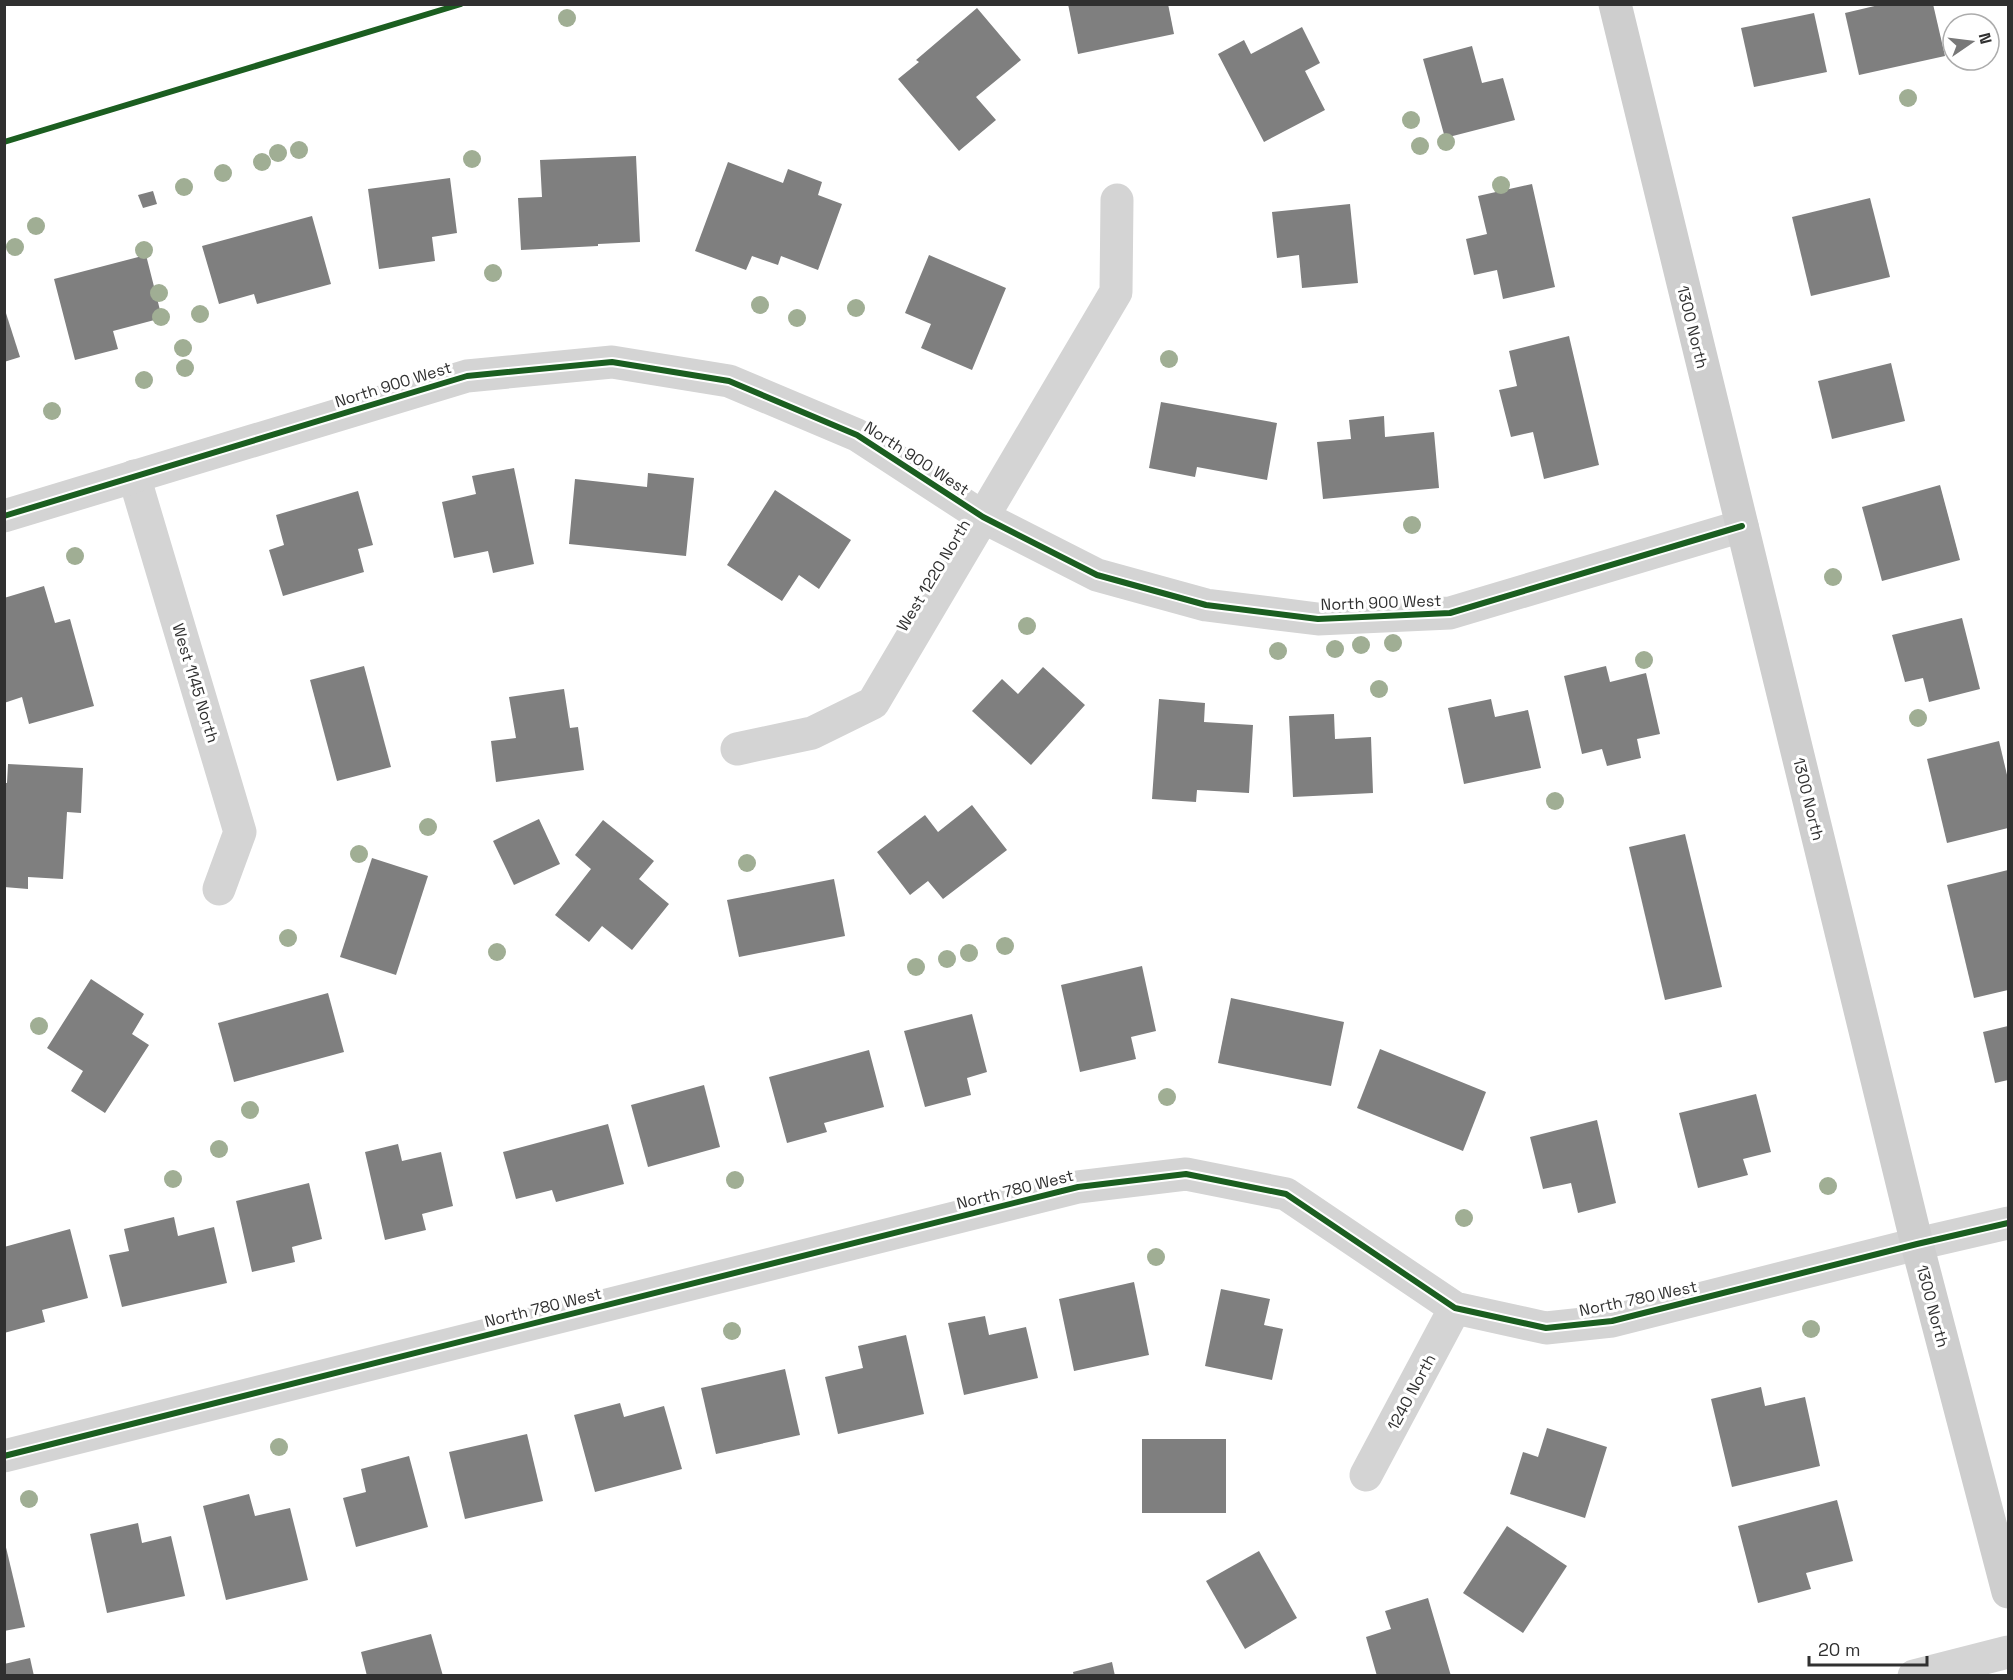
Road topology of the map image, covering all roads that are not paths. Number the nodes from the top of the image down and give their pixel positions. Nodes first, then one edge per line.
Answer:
1 (1615, 4) edge
2 (1117, 200) dead end
3 (134, 476) junction
4 (4, 516) edge
5 (983, 517) junction
6 (1742, 526) junction
7 (737, 749) dead end
8 (219, 890) dead end
9 (2008, 1223) edge
10 (1917, 1244) junction
11 (1455, 1308) junction
12 (4, 1456) edge
13 (1366, 1475) dead end
14 (2008, 1592) edge
15 (2008, 1652) edge
16 (1914, 1676) edge

1 - 6 street, 1300 North
2 - 5 street, West 1220 North
3 - 4 street, North 900 West
3 - 5 street, North 900 West
3 - 8 street, West 1145 North
5 - 6 street, North 900 West
5 - 7 street, West 1220 North
6 - 10 street, 1300 North
9 - 10 street, North 780 West
10 - 11 street, North 780 West
10 - 14 street, 1300 North
11 - 12 street, North 780 West
11 - 13 street, 1240 North
15 - 16 street

